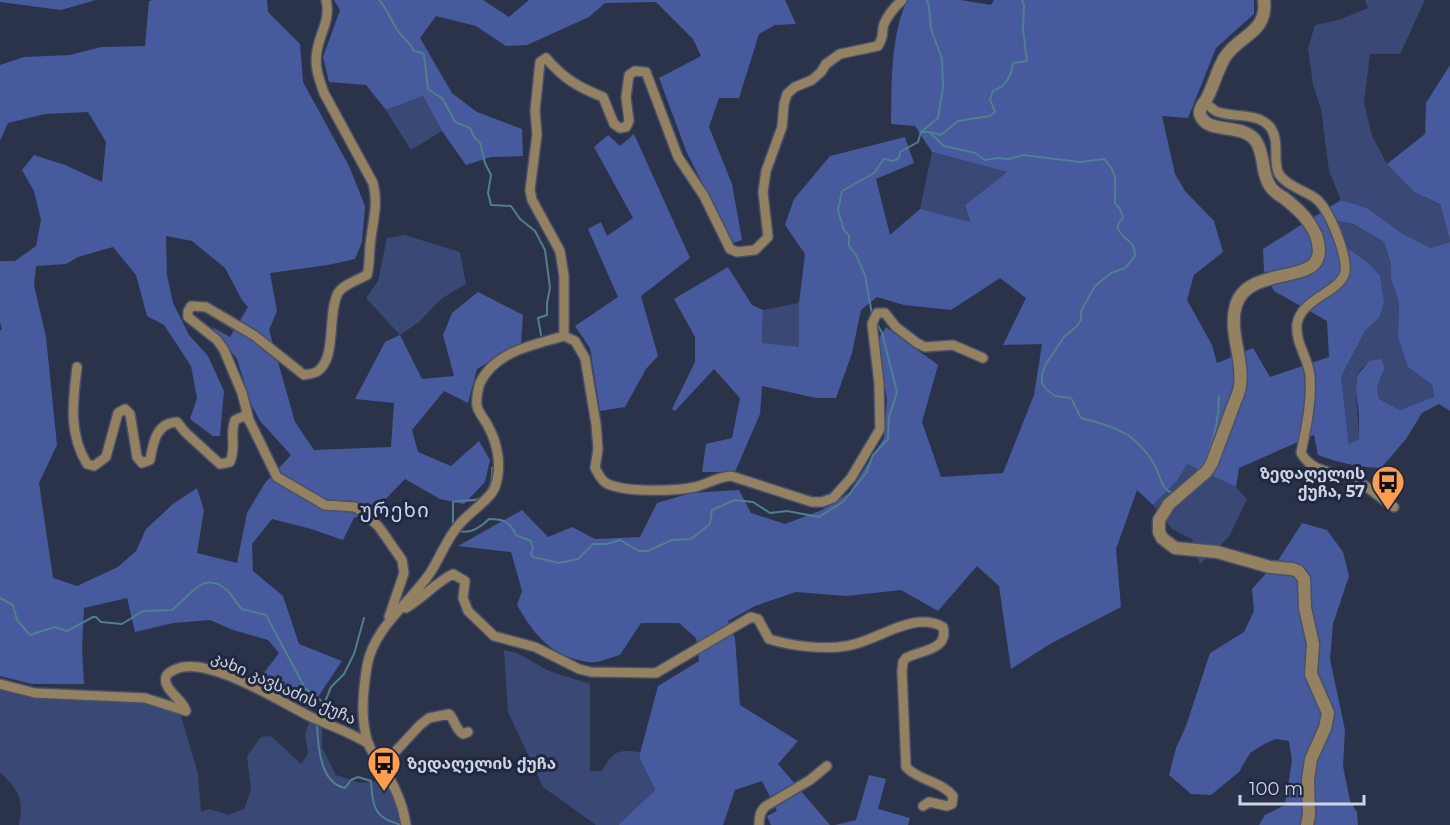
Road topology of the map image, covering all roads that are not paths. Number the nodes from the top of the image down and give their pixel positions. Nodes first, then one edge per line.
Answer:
1 (326, 0) edge
2 (902, 0) edge
3 (1264, 0) edge
4 (1207, 99) junction
5 (564, 336) junction
6 (983, 358) dead end
7 (77, 367) dead end
8 (249, 420) junction
9 (1394, 507) dead end
10 (395, 614) junction
11 (387, 622) junction
12 (0, 684) edge
13 (468, 732) dead end
14 (369, 744) junction
15 (382, 766) junction
16 (827, 766) dead end
17 (923, 806) dead end
18 (406, 825) edge
19 (759, 825) edge
20 (1307, 825) edge

1 - 8 street, კახი კავსაძის ქუჩა
2 - 5 street
3 - 4 street
4 - 9 street
4 - 20 street
5 - 6 street
5 - 10 street, კახი კავსაძის ქუჩა
7 - 8 street
8 - 11 street, კახი კავსაძის ქუჩა
10 - 11 street, კახი კავსაძის ქუჩა
10 - 17 street, კახი კავსაძის ქუჩა
11 - 14 street, კახი კავსაძის ქუჩა
12 - 14 street, კახი კავსაძის ქუჩა
13 - 15 street
14 - 15 street, კახი კავსაძის ქუჩა
15 - 18 street, კახი კავსაძის ქუჩა
16 - 19 street

